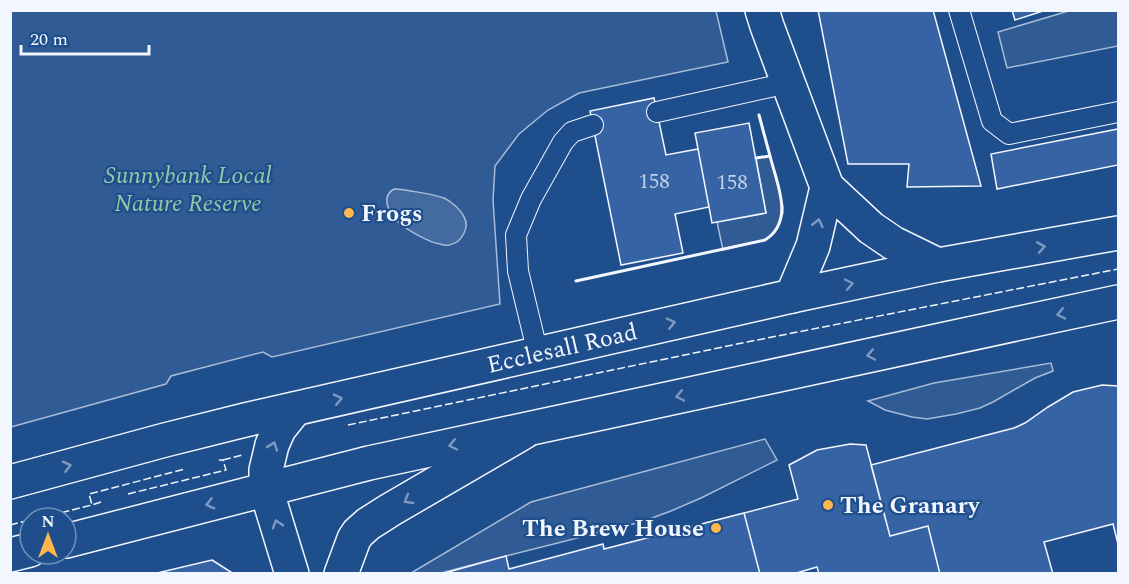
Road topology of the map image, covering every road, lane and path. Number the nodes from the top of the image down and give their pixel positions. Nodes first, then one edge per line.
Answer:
1 (762, 10) edge
2 (959, 10) edge
3 (788, 83) junction
4 (657, 112) dead end
5 (1119, 112) edge
6 (592, 125) dead end
7 (827, 187) junction
8 (1119, 233) edge
9 (938, 265) junction
10 (792, 296) junction
11 (1119, 302) edge
12 (538, 354) junction
13 (295, 409) junction
14 (531, 429) junction
15 (10, 482) edge
16 (266, 489) junction
17 (78, 538) edge
18 (292, 573) edge
19 (341, 573) edge

1 - 3 main road
2 - 5 lane
3 - 4 lane
3 - 7 main road
6 - 12 lane
7 - 9 main road
10 -> 7 main road
9 -> 8 main road, Ecclesall Road
10 -> 9 main road, Ecclesall Road
12 -> 10 main road, Ecclesall Road
11 -> 14 main road
13 -> 12 main road, Ecclesall Road
15 -> 13 main road, Ecclesall Road
16 -> 13 main road
14 -> 16 main road
14 -> 19 main road
16 -> 17 main road
18 -> 16 main road

